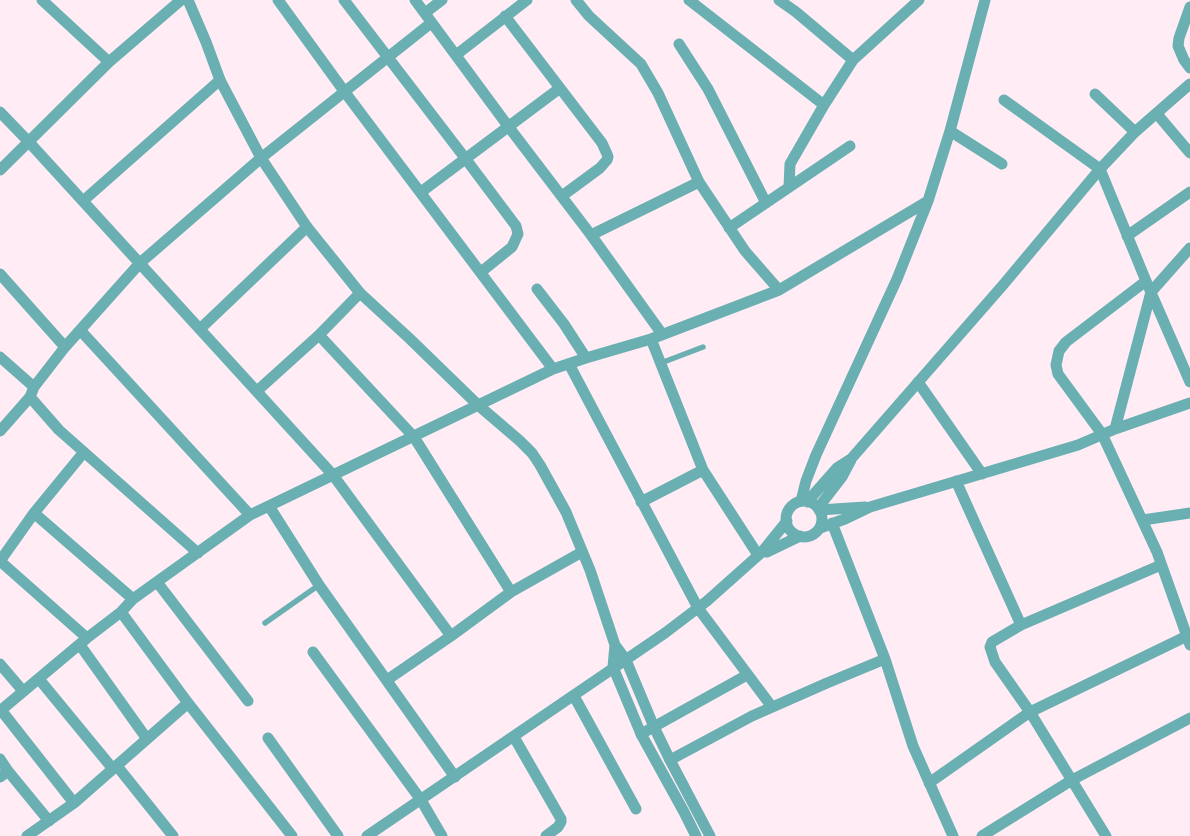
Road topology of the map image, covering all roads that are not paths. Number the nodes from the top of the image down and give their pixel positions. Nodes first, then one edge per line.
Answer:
1 (42, 0) edge
2 (181, 0) edge
3 (188, 0) edge
4 (278, 0) edge
5 (344, 0) edge
6 (415, 0) edge
7 (442, 0) edge
8 (527, 0) edge
9 (576, 0) edge
10 (689, 0) edge
11 (779, 0) edge
12 (919, 0) edge
13 (985, 0) edge
14 (1190, 7) edge
15 (505, 16) junction
16 (428, 18) junction
17 (679, 44) dead end
18 (456, 54) junction
19 (387, 57) junction
20 (853, 60) junction
21 (109, 62) junction
22 (1190, 68) edge
23 (220, 80) junction
24 (1190, 84) edge
25 (560, 88) junction
26 (344, 92) junction
27 (1095, 94) dead end
28 (1004, 100) dead end
29 (824, 105) junction
30 (0, 112) edge
31 (1157, 114) junction
32 (508, 126) junction
33 (950, 131) junction
34 (1135, 132) junction
35 (28, 141) junction
36 (850, 146) dead end
37 (1190, 153) edge
38 (261, 158) junction
39 (465, 158) junction
40 (1002, 164) dead end
41 (0, 170) edge
42 (1100, 170) junction
43 (699, 182) junction
44 (789, 188) junction
45 (421, 192) junction
46 (1190, 192) edge
47 (562, 196) junction
48 (928, 201) junction
49 (83, 202) junction
50 (766, 203) junction
51 (308, 226) junction
52 (729, 228) junction
53 (591, 235) junction
54 (1127, 236) junction
55 (1190, 248) edge
56 (140, 263) junction
57 (481, 272) junction
58 (0, 274) edge
59 (1148, 287) junction
60 (537, 289) dead end
61 (779, 290) junction
62 (360, 293) junction
63 (200, 329) junction
64 (80, 330) junction
65 (318, 335) junction
66 (657, 337) junction
67 (65, 347) junction
68 (703, 347) dead end
69 (0, 357) edge
70 (586, 358) junction
71 (661, 363) junction
72 (569, 364) junction
73 (553, 369) junction
74 (918, 382) junction
75 (1190, 382) edge
76 (257, 391) junction
77 (32, 392) junction
78 (1190, 403) edge
79 (478, 405) junction
80 (1115, 429) junction
81 (0, 431) edge
82 (1102, 434) junction
83 (414, 437) junction
84 (84, 452) junction
85 (851, 459) junction
86 (703, 470) junction
87 (982, 474) junction
88 (333, 475) junction
89 (956, 482) junction
90 (641, 502) junction
91 (804, 502) junction
92 (269, 506) junction
93 (870, 507) junction
94 (819, 509) junction
95 (34, 513) junction
96 (1190, 513) edge
97 (250, 515) junction
98 (1143, 520) junction
99 (787, 521) junction
100 (832, 523) junction
101 (820, 528) junction
102 (800, 536) junction
103 (582, 552) junction
104 (198, 553) junction
105 (760, 554) junction
106 (0, 561) edge
107 (1161, 564) junction
108 (157, 582) junction
109 (319, 585) junction
110 (511, 592) junction
111 (133, 599) junction
112 (698, 608) junction
113 (120, 612) junction
114 (265, 623) dead end
115 (1021, 625) junction
116 (451, 636) junction
117 (1188, 640) edge
118 (83, 641) junction
119 (615, 645) junction
120 (313, 652) dead end
121 (885, 659) junction
122 (626, 660) junction
123 (0, 664) edge
124 (613, 668) junction
125 (748, 675) junction
126 (39, 679) junction
127 (387, 680) junction
128 (23, 691) junction
129 (574, 696) junction
130 (248, 701) dead end
131 (188, 703) junction
132 (772, 707) junction
133 (1, 710) edge
134 (1030, 712) junction
135 (1190, 718) edge
136 (654, 727) junction
137 (641, 734) junction
138 (514, 737) junction
139 (268, 738) dead end
140 (147, 739) junction
141 (0, 759) edge
142 (670, 760) junction
143 (115, 768) junction
144 (4, 774) edge
145 (455, 777) junction
146 (1072, 780) junction
147 (929, 784) junction
148 (421, 800) junction
149 (74, 803) junction
150 (636, 809) dead end
151 (49, 821) junction
152 (27, 836) edge
153 (173, 836) edge
154 (292, 836) edge
155 (338, 836) edge
156 (367, 836) edge
157 (442, 836) edge
158 (546, 836) edge
159 (696, 836) edge
160 (710, 836) edge
161 (953, 836) edge
162 (982, 836) edge
163 (1106, 836) edge

1 - 21 street
2 - 21 street
3 - 23 street
4 - 26 street
5 - 19 street
6 - 16 street
7 - 16 street
8 - 15 street
9 - 43 street
10 - 29 street
11 - 20 street
12 - 20 street
13 - 33 street
14 - 22 street
15 - 18 street
15 - 25 street
16 - 18 street
16 - 19 street
17 - 50 street
18 - 32 street
19 - 26 street
19 - 39 street
20 - 29 street
21 - 35 street
23 - 38 street
23 - 49 street
24 - 31 street
25 - 32 street
25 - 47 street
26 - 38 street
26 - 45 street
27 - 34 street
28 - 42 street
29 - 44 street
30 - 35 street
31 - 34 street
31 - 37 street
32 - 39 street
32 - 47 street
33 - 40 street
33 - 48 street
34 - 42 street
35 - 41 street
35 - 49 street
36 - 44 street
38 - 51 street
38 - 56 street
39 - 45 street
39 - 57 street
42 - 54 street
42 - 74 street
43 - 52 street
43 - 53 street
44 - 50 street
45 - 57 street
46 - 54 street
47 - 53 street
48 - 61 street
48 - 91 street
49 - 56 street
50 - 52 street
51 - 62 street
51 - 63 street
52 - 61 street
53 - 66 street
54 - 59 street
55 - 59 street
56 - 63 street
56 - 64 street
57 - 73 street
58 - 67 street
59 - 75 street
59 - 80 street
59 - 82 street
60 - 70 street
61 - 66 street
62 - 65 street
62 - 79 street
63 - 76 street
64 - 67 street
64 - 97 street
65 - 76 street
65 - 83 street
66 - 70 street
66 - 71 street
67 - 77 street
68 - 71 lane
69 - 77 street
70 - 72 street
71 - 86 street
72 - 73 street
72 - 90 street
73 - 79 street
74 - 85 street
74 - 87 street
76 - 88 street
77 - 81 street
77 - 84 street
78 - 80 street
79 - 83 street
79 - 103 street
80 - 82 street
82 - 87 street
82 - 98 street
83 - 88 street
83 - 110 street
84 - 95 street
84 - 104 street
85 - 91 street
85 - 94 street
86 - 90 street
86 - 105 street
87 - 89 street
88 - 92 street
88 - 116 street
89 - 93 street
89 - 115 street
90 - 112 street
91 - 94 street
91 - 99 street
92 - 97 street
92 - 109 street
93 - 94 street
93 - 100 street
94 - 101 street
95 - 106 street
95 - 111 street
96 - 98 street
97 - 104 street
98 - 107 street
99 - 102 street
99 - 105 street
100 - 101 street
100 - 121 street
101 - 102 street
102 - 105 street
103 - 110 street
103 - 119 street
104 - 108 street
105 - 112 street
106 - 118 street
107 - 115 street
107 - 117 street
108 - 111 street
108 - 130 street
109 - 114 lane
109 - 127 street
110 - 116 street
111 - 113 street
112 - 122 street
112 - 125 street
113 - 118 street
113 - 131 street
115 - 134 street
116 - 127 street
117 - 134 street
118 - 126 street
118 - 140 street
119 - 122 street
119 - 124 street
120 - 148 street
121 - 132 street
121 - 147 street
122 - 124 street
122 - 136 street
123 - 128 street
124 - 129 street
124 - 137 street
125 - 132 street
125 - 136 street
126 - 128 street
126 - 143 street
127 - 145 street
128 - 133 street
129 - 138 street
129 - 150 street
131 - 140 street
131 - 154 street
132 - 142 street
133 - 149 street
134 - 146 street
134 - 147 street
135 - 146 street
136 - 137 street
136 - 142 street
137 - 159 street
138 - 145 street
138 - 158 street
139 - 155 street
140 - 143 street
141 - 144 street
142 - 160 street
143 - 149 street
143 - 153 street
144 - 151 street
145 - 148 street
146 - 162 street
146 - 163 street
147 - 161 street
148 - 156 street
148 - 157 street
149 - 151 street
151 - 152 street

